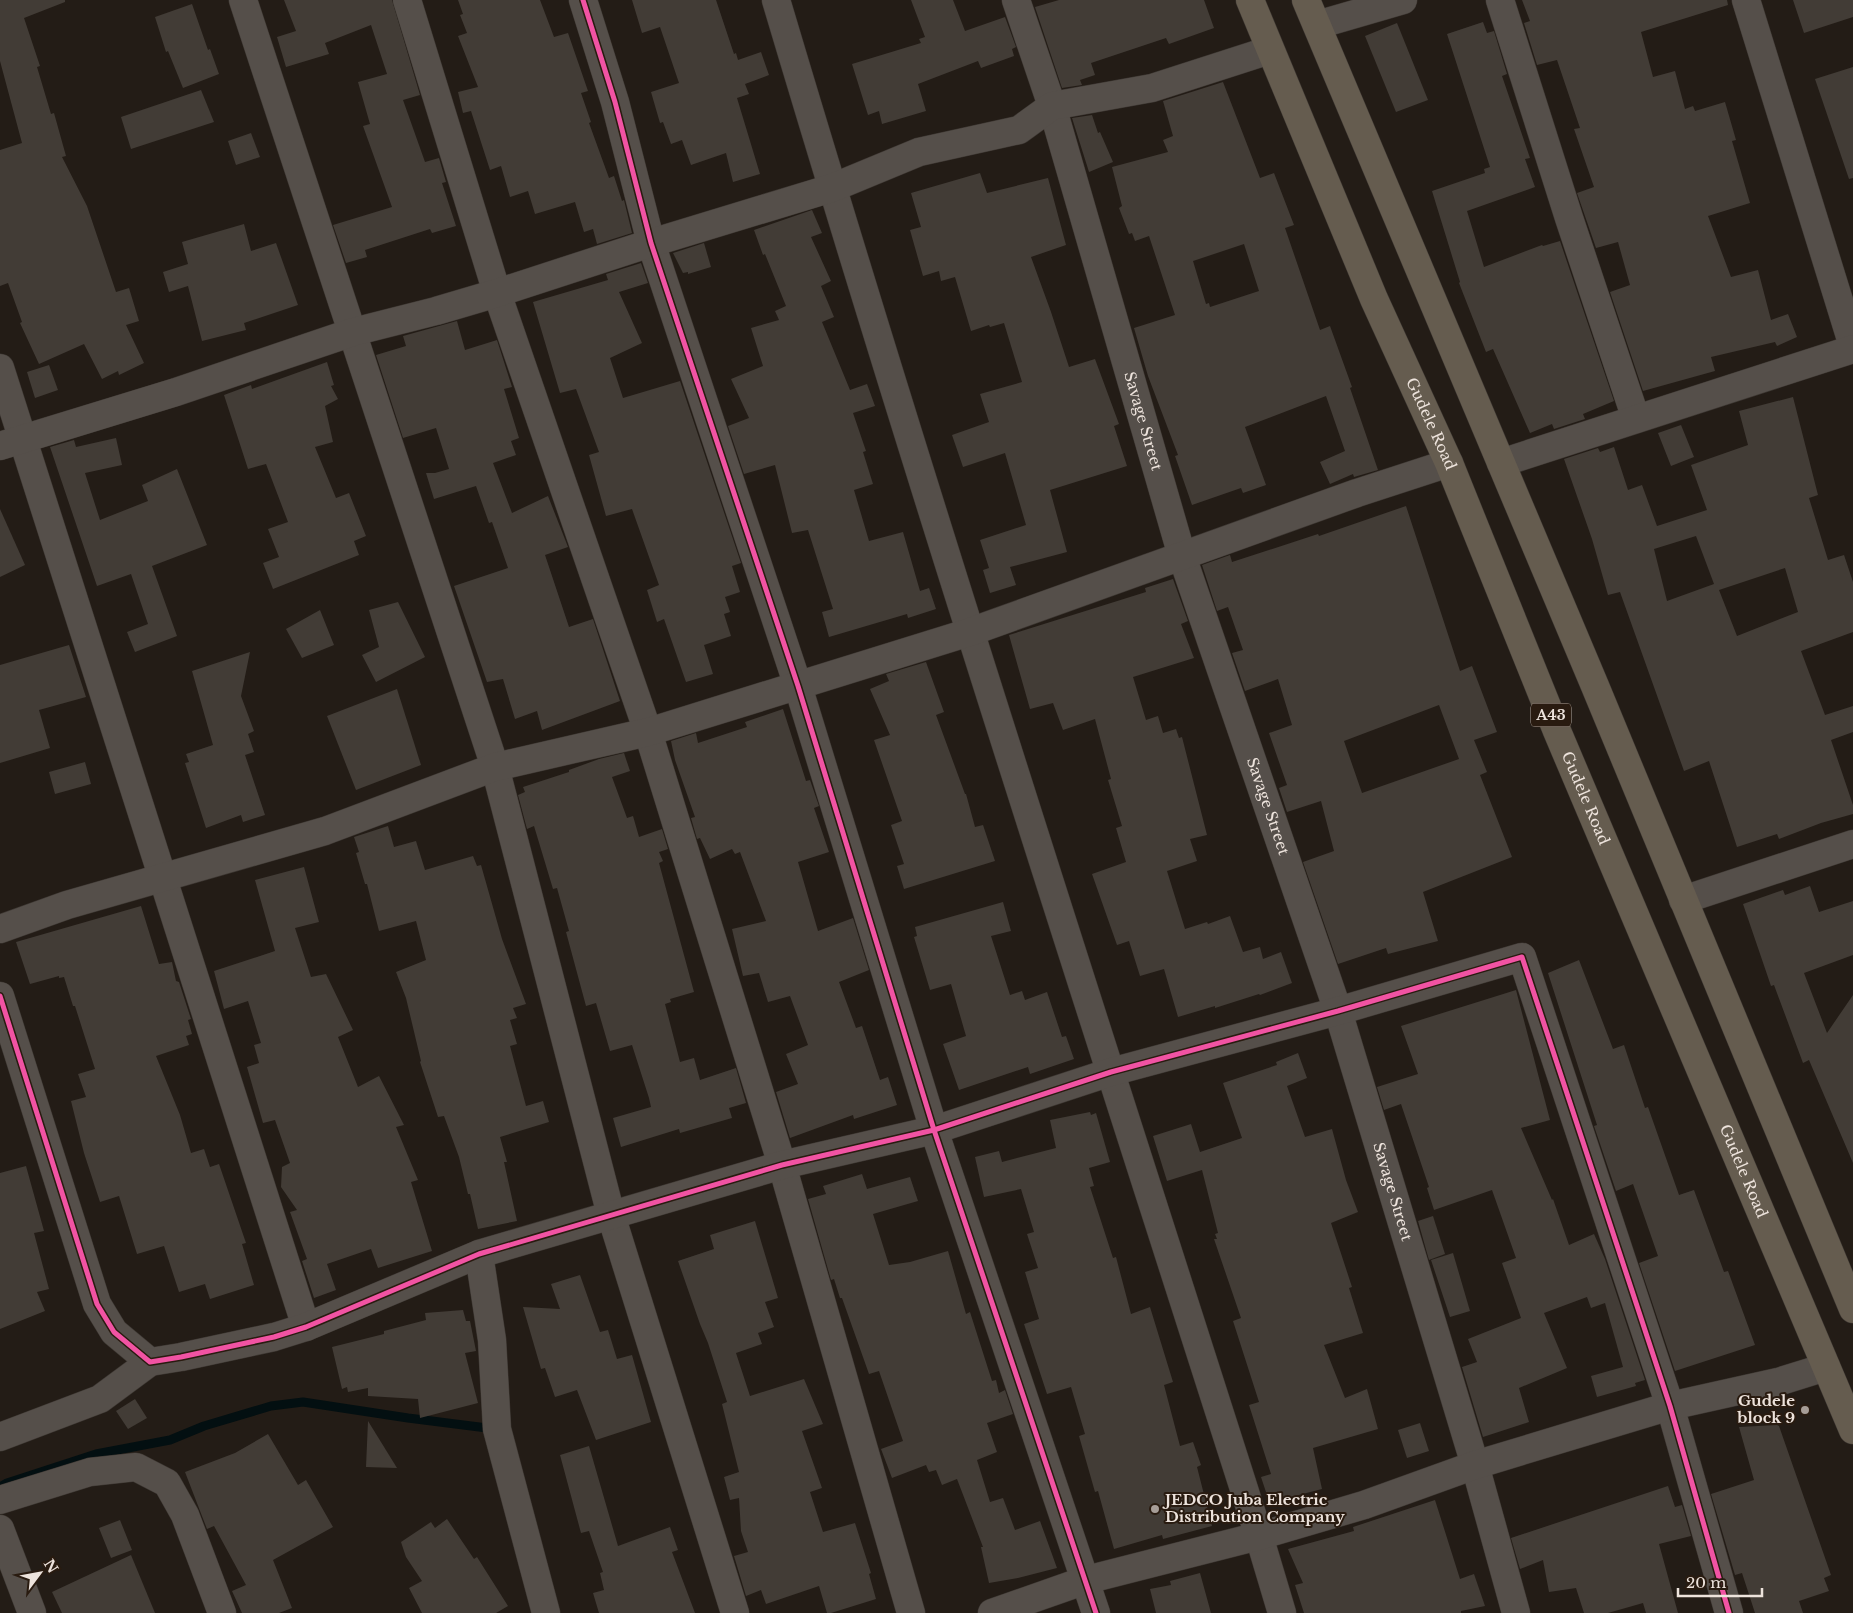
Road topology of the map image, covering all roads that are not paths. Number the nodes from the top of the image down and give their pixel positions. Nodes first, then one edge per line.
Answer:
1 (242, 0) edge
2 (407, 0) edge
3 (583, 0) edge
4 (776, 0) edge
5 (1016, 0) edge
6 (1250, 0) edge
7 (1306, 0) edge
8 (1403, 0) edge
9 (1500, 0) edge
10 (1746, 0) edge
11 (1317, 25) junction
12 (1270, 50) junction
13 (1052, 106) junction
14 (832, 188) junction
15 (652, 243) junction
16 (497, 293) junction
17 (352, 332) junction
18 (1853, 347) edge
19 (0, 368) edge
20 (1636, 419) junction
21 (11, 443) edge
22 (1449, 463) junction
23 (1500, 463) junction
24 (1182, 556) junction
25 (970, 632) junction
26 (798, 686) junction
27 (648, 732) junction
28 (496, 767) junction
29 (1853, 844) edge
30 (163, 877) junction
31 (1683, 900) junction
32 (0, 929) edge
33 (0, 996) edge
34 (1338, 1011) junction
35 (1111, 1072) junction
36 (934, 1130) junction
37 (782, 1165) junction
38 (611, 1215) junction
39 (479, 1254) junction
40 (1853, 1309) edge
41 (306, 1327) junction
42 (150, 1362) junction
43 (1826, 1367) junction
44 (1670, 1406) junction
45 (1853, 1430) edge
46 (0, 1438) edge
47 (1475, 1465) junction
48 (0, 1500) edge
49 (0, 1530) edge
50 (1259, 1536) junction
51 (1086, 1580) junction
52 (32, 1613) edge
53 (222, 1613) edge
54 (546, 1613) edge
55 (735, 1613) edge
56 (911, 1613) edge
57 (992, 1613) edge
58 (1096, 1613) edge
59 (1282, 1613) edge
60 (1516, 1613) edge
61 (1729, 1613) edge

1 - 17 street
2 - 16 street
3 - 15 street
4 - 14 street
5 - 13 street, Savage Street
6 - 12 highway, Gudele Road / A43
7 - 11 highway
8 - 11 street
9 - 20 street
10 - 18 street
11 - 23 highway
12 - 13 street
12 - 22 highway, Gudele Road / A43
13 - 14 street
13 - 24 street, Savage Street
14 - 15 street
14 - 25 street
15 - 16 street
15 - 26 street
16 - 17 street
16 - 27 street
17 - 21 street
17 - 28 street
18 - 20 street
19 - 21 street
20 - 23 street
21 - 30 street
22 - 24 street
22 - 43 highway, Gudele Road / A43
23 - 31 highway
24 - 25 street
24 - 34 street, Savage Street
25 - 26 street
25 - 35 street
26 - 27 street
26 - 36 street
27 - 28 street
27 - 37 street
28 - 30 street
28 - 38 street
29 - 31 street
30 - 32 street
30 - 41 street
31 - 40 highway
33 - 42 street
34 - 35 street
34 - 44 street
34 - 47 street, Savage Street
35 - 36 street
35 - 50 street
36 - 37 street
36 - 51 street
37 - 38 street
37 - 56 street
38 - 39 street
38 - 55 street
39 - 41 street
39 - 54 street
41 - 42 street
42 - 46 street
43 - 44 street
43 - 45 highway, Gudele Road / A43
44 - 47 street
44 - 61 street
47 - 50 street
47 - 60 street, Savage Street
48 - 53 street
49 - 52 street
50 - 51 street
50 - 59 street
51 - 57 street
51 - 58 street

